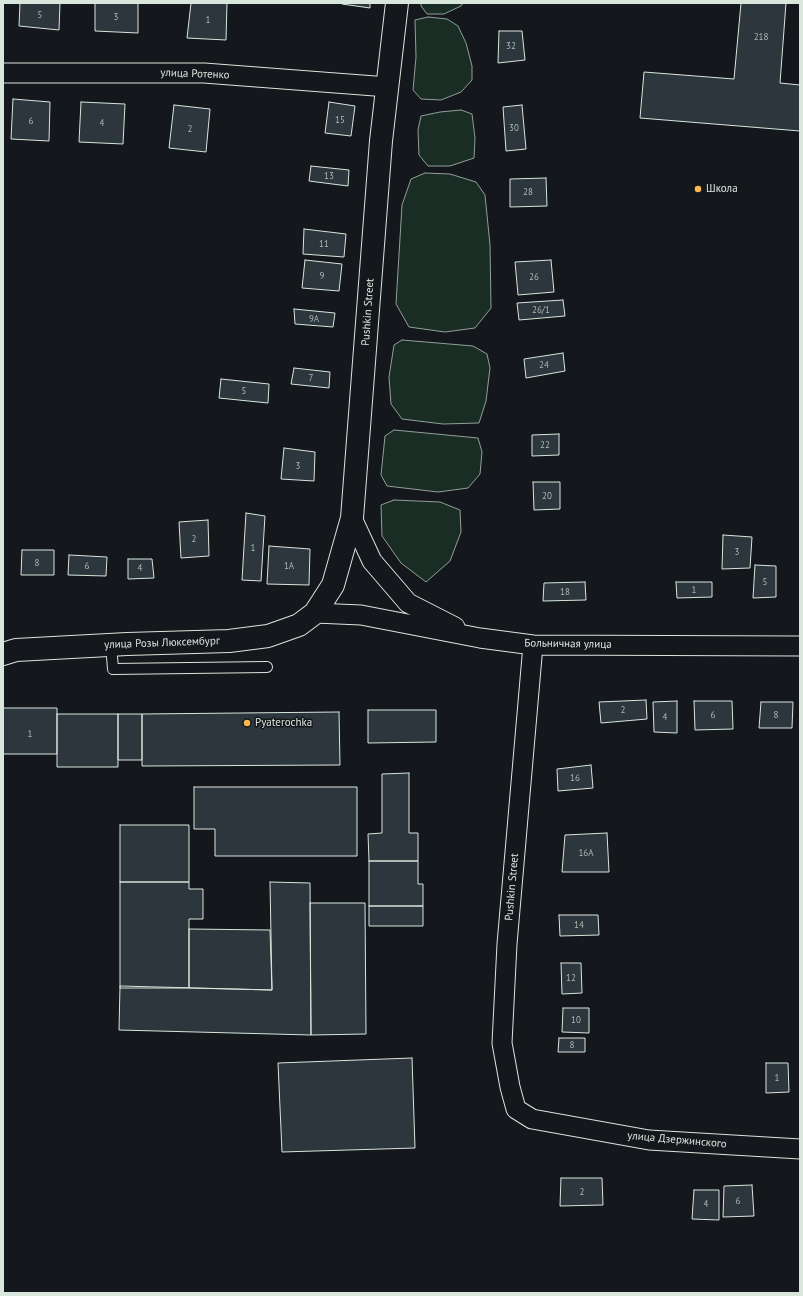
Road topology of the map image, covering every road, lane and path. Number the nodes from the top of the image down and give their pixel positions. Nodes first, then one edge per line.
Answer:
1 (397, 3) edge
2 (3, 73) edge
3 (388, 86) junction
4 (352, 518) junction
5 (315, 614) junction
6 (480, 638) junction
7 (111, 644) junction
8 (532, 645) junction
9 (800, 646) edge
10 (3, 654) edge
11 (267, 668) dead end
12 (532, 1119) joint
13 (800, 1149) edge

1 - 3 main road, Pushkin Street
2 - 3 street, улица Ротенко
3 - 4 main road, Pushkin Street
4 - 5 main road, Pushkin Street
4 - 6 street
5 - 6 street, Больничная улица
5 - 7 main road, улица Розы Люксембург
6 - 8 street, Больничная улица
7 - 10 main road, улица Розы Люксембург
7 - 11 lane
8 - 9 street, Больничная улица
8 - 12 street, Pushkin Street
12 - 13 street, улица Дзержинского

